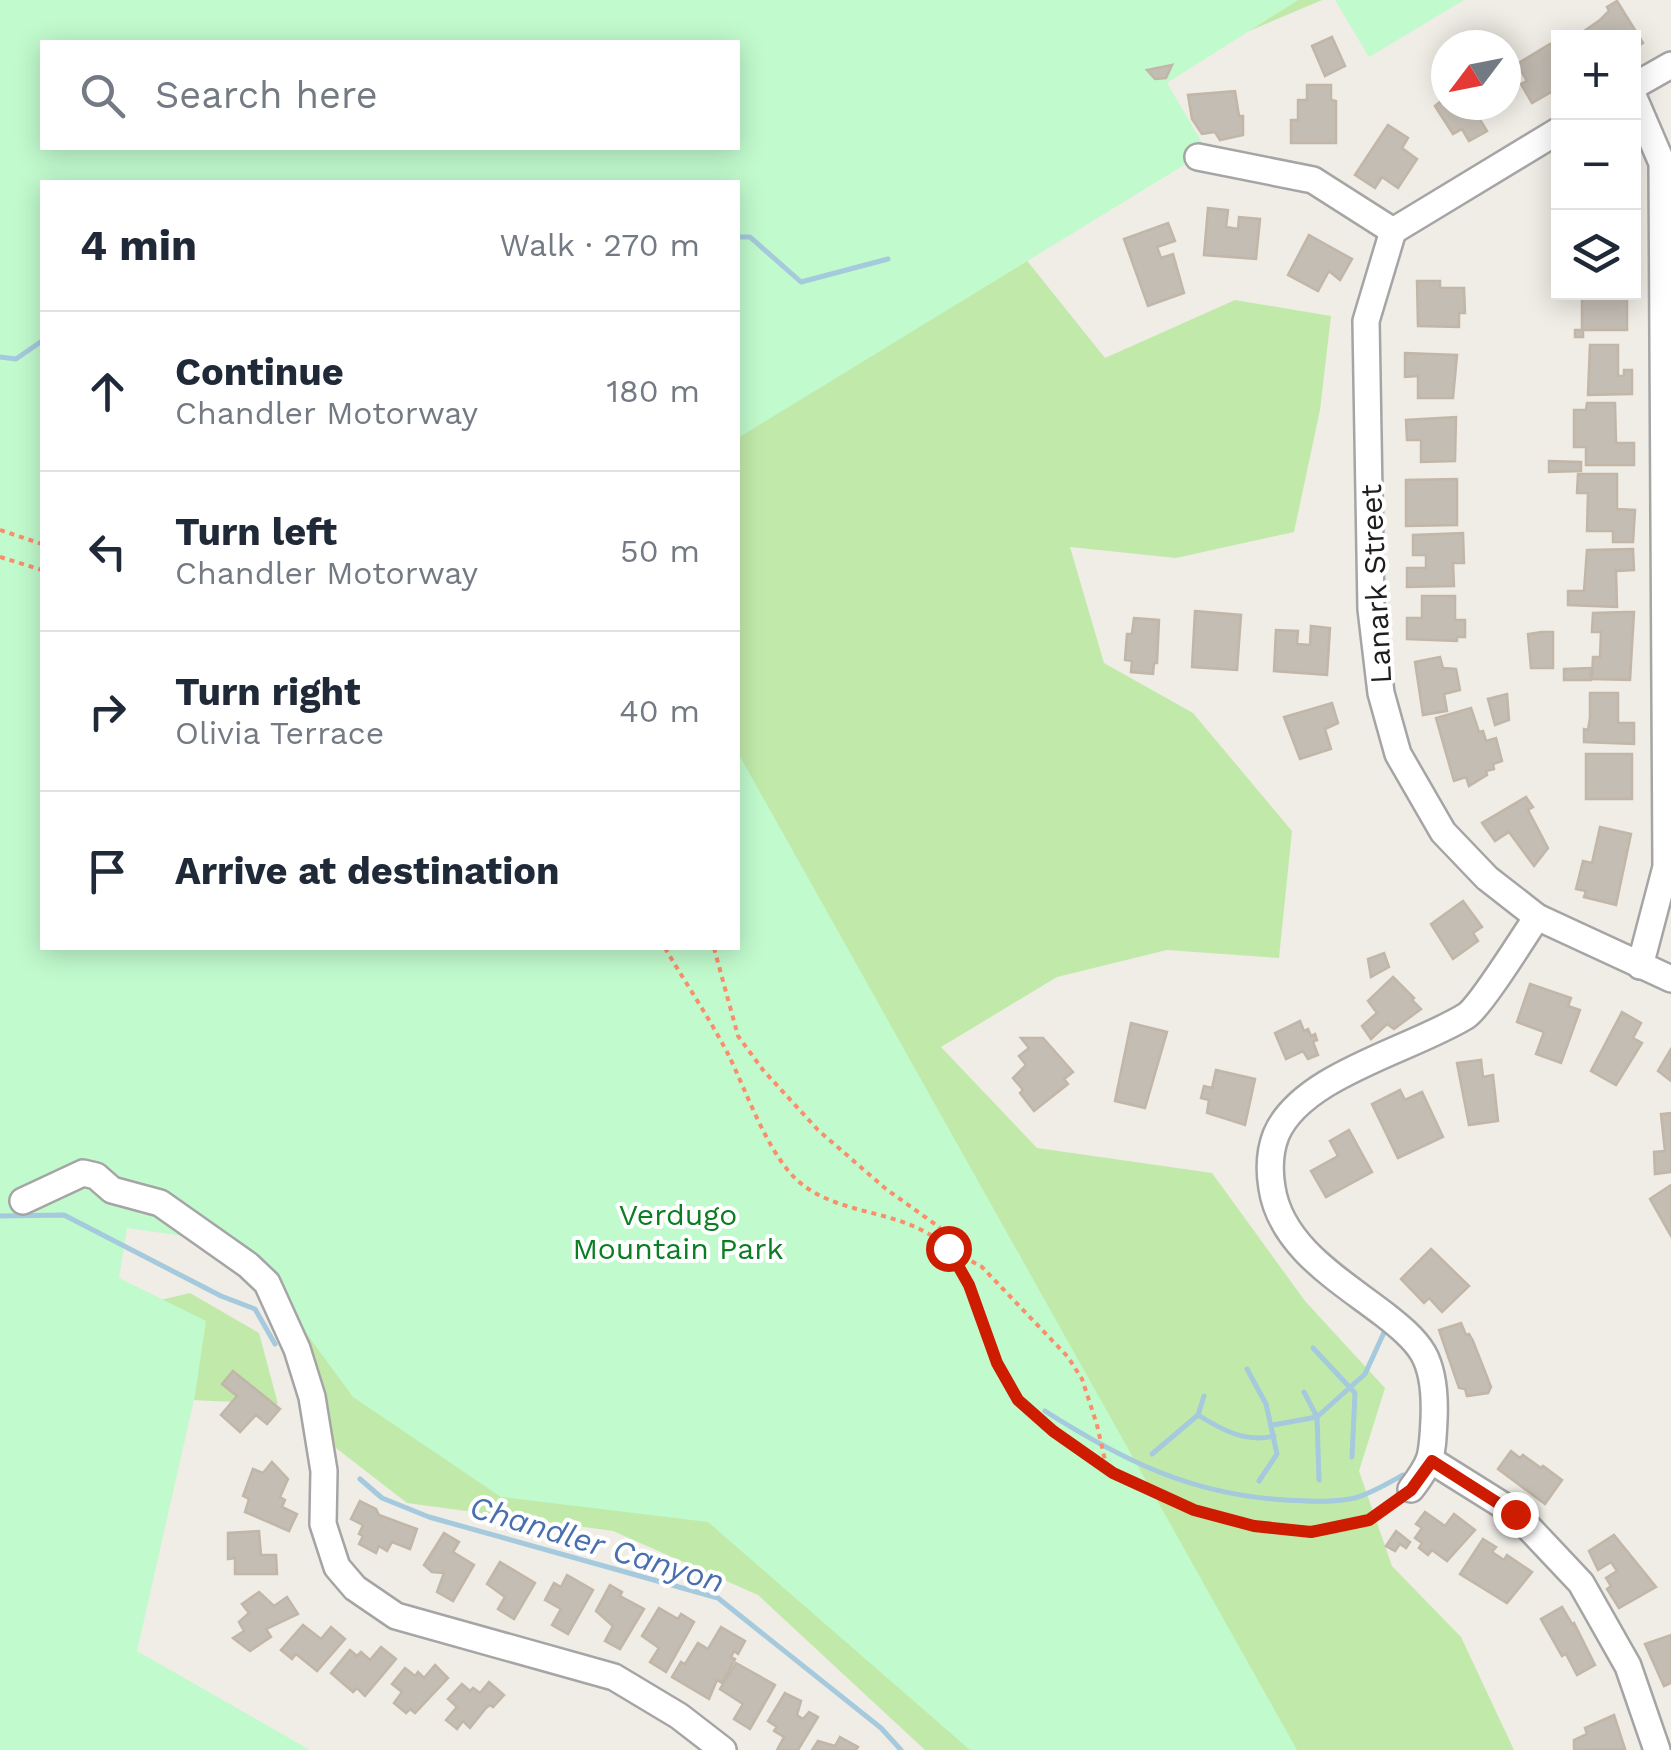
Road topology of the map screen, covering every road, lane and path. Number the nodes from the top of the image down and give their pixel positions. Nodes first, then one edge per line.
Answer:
1 (1671, 64) edge
2 (1641, 82) edge
3 (1641, 114) edge
4 (1551, 135) edge
5 (1198, 158) dead end
6 (1393, 231) junction
7 (0, 530) edge
8 (40, 543) edge
9 (0, 557) edge
10 (40, 569) edge
11 (1537, 917) junction
12 (665, 950) edge
13 (715, 950) edge
14 (1640, 966) junction
15 (1671, 979) edge
16 (23, 1200) dead end
17 (948, 1248) junction
18 (1432, 1461) junction
19 (1107, 1469) junction
20 (1411, 1490) joint
21 (723, 1750) edge
22 (1656, 1750) edge

1 - 2 street
3 - 14 street
4 - 6 street
5 - 6 street
6 - 11 street, Lanark Street
7 - 8 path
9 - 10 path
11 - 14 street, Lanark Street
11 - 18 street
12 - 17 path
13 - 17 path
14 - 15 street, Lanark Street
16 - 21 street
17 - 19 path
17 - 19 path
18 - 20 street
18 - 22 street
19 - 20 path

